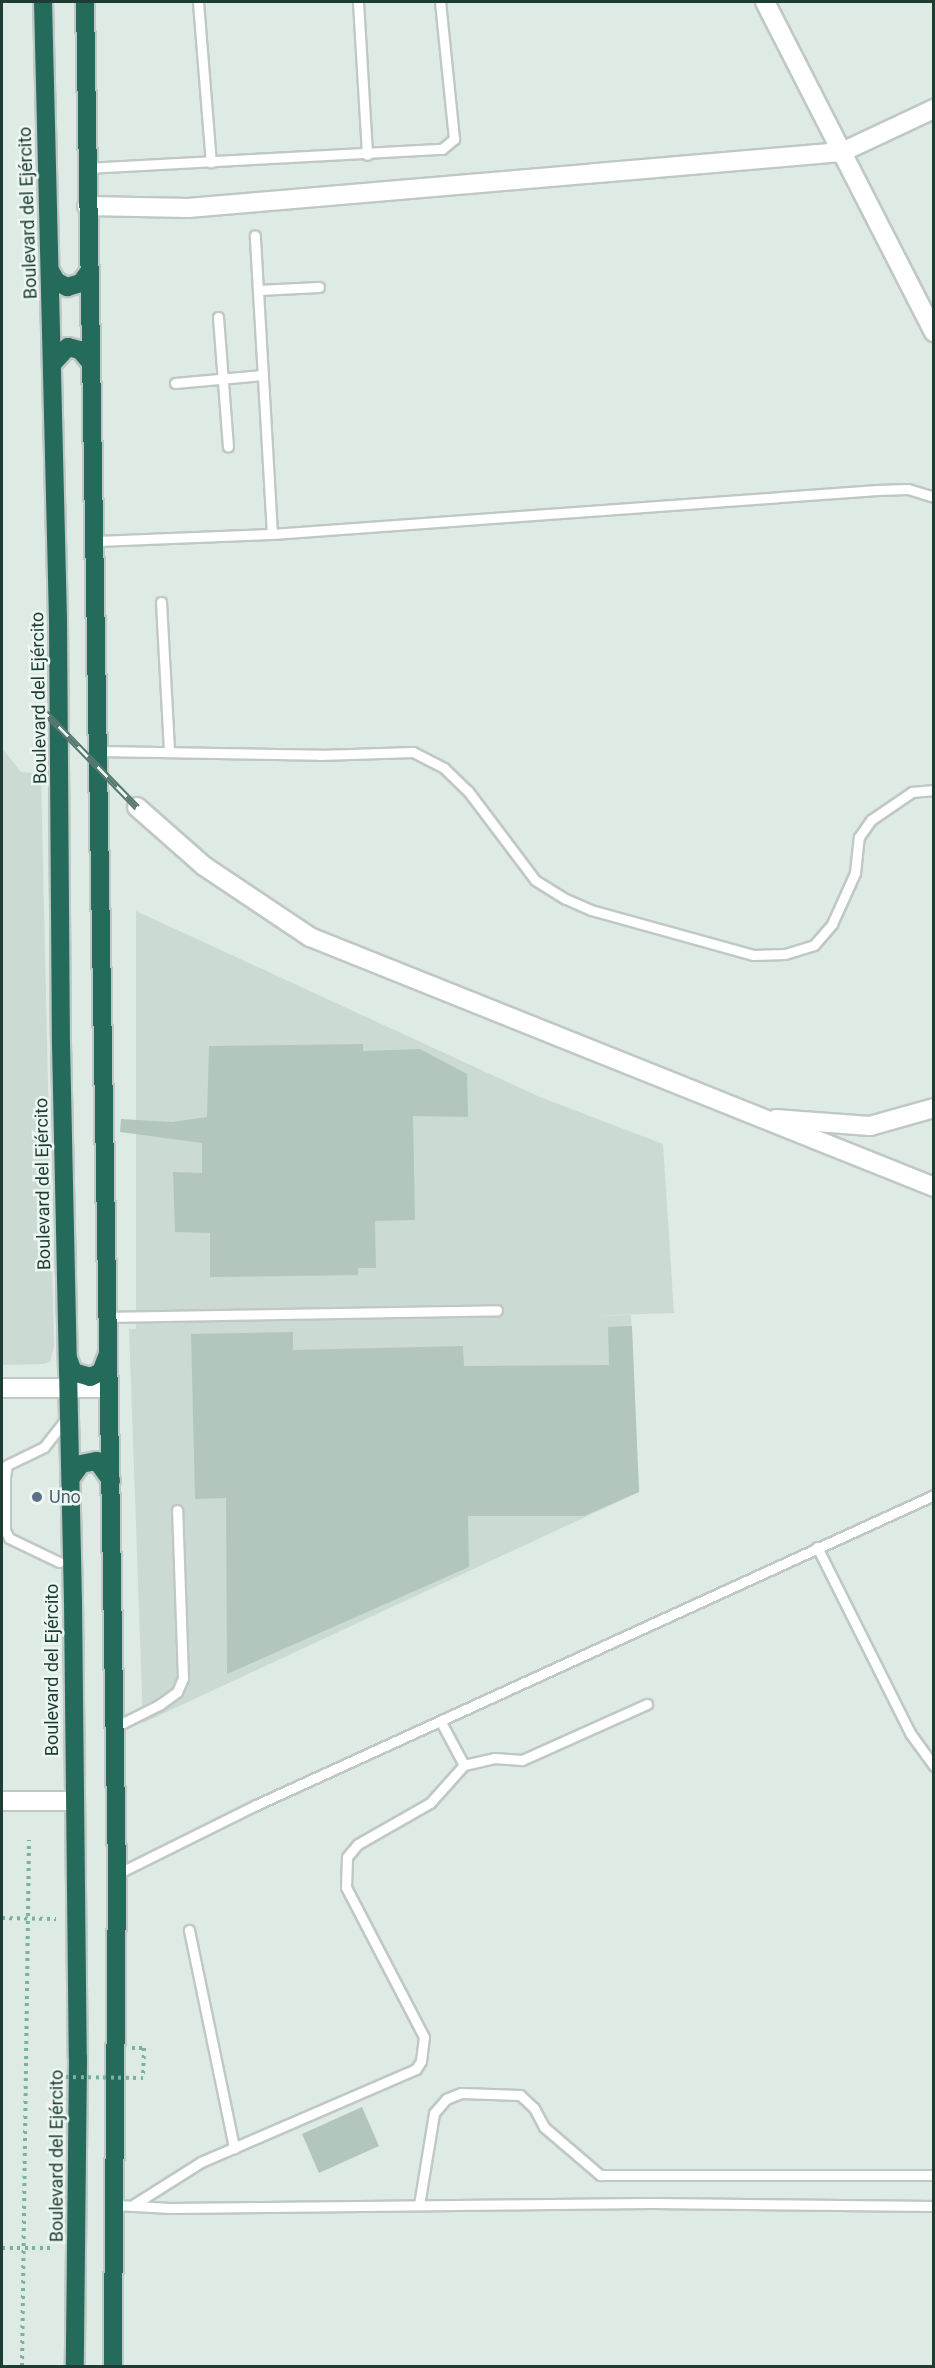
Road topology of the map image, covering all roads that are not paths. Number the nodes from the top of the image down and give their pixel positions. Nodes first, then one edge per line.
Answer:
1 (44, 2) edge
2 (85, 2) edge
3 (198, 2) edge
4 (358, 2) edge
5 (441, 2) edge
6 (765, 2) edge
7 (933, 109) edge
8 (842, 152) junction
9 (367, 155) junction
10 (211, 162) junction
11 (86, 168) junction
12 (87, 207) junction
13 (255, 236) dead end
14 (51, 272) junction
15 (88, 273) junction
16 (319, 287) dead end
17 (258, 290) junction
18 (218, 317) dead end
19 (933, 332) edge
20 (53, 363) junction
21 (91, 363) junction
22 (262, 375) junction
23 (223, 379) junction
24 (175, 383) dead end
25 (228, 447) dead end
26 (933, 497) edge
27 (272, 534) junction
28 (95, 541) junction
29 (161, 602) dead end
30 (99, 751) junction
31 (169, 751) junction
32 (933, 790) edge
33 (137, 807) dead end
34 (933, 1108) edge
35 (755, 1118) junction
36 (933, 1187) edge
37 (497, 1310) dead end
38 (108, 1317) junction
39 (108, 1354) junction
40 (68, 1356) junction
41 (2, 1388) edge
42 (68, 1388) junction
43 (109, 1388) junction
44 (69, 1415) junction
45 (70, 1478) junction
46 (111, 1480) junction
47 (933, 1495) edge
48 (177, 1510) dead end
49 (817, 1547) junction
50 (60, 1562) dead end
51 (647, 1704) dead end
52 (441, 1722) junction
53 (115, 1727) junction
54 (464, 1765) junction
55 (933, 1766) edge
56 (2, 1801) edge
57 (74, 1801) junction
58 (117, 1874) junction
59 (189, 1930) dead end
60 (234, 2148) junction
61 (933, 2175) edge
62 (124, 2205) junction
63 (419, 2205) junction
64 (933, 2206) edge
65 (75, 2367) edge
66 (113, 2367) edge

1 - 14 highway, Boulevard del Ejército
2 - 11 highway
3 - 10 lane
4 - 9 lane
5 - 9 lane
6 - 8 street
7 - 8 street
8 - 12 street
8 - 19 street
9 - 10 lane
10 - 11 lane
11 - 12 highway
12 - 15 highway
13 - 17 lane
14 - 15 highway
14 - 20 highway, Boulevard del Ejército
15 - 21 highway
16 - 17 lane
17 - 22 lane
18 - 23 lane
20 - 21 highway
20 - 40 highway, Boulevard del Ejército
21 - 28 highway
22 - 23 lane
22 - 27 lane
23 - 24 lane
23 - 25 lane
26 - 27 lane
27 - 28 lane
28 - 30 highway
29 - 31 lane
30 - 31 lane
30 - 38 highway
31 - 32 lane
33 - 35 street
34 - 35 street
35 - 36 street
37 - 38 lane
38 - 39 highway
39 - 40 highway
39 - 43 highway
40 - 42 highway, Boulevard del Ejército
41 - 42 street
42 - 43 street
42 - 44 highway, Boulevard del Ejército
43 - 46 highway
44 - 45 highway, Boulevard del Ejército
44 - 50 lane
45 - 46 highway
45 - 57 highway, Boulevard del Ejército
46 - 53 highway
47 - 49 lane
48 - 53 lane
49 - 52 lane
49 - 55 lane
51 - 54 lane
52 - 54 lane
52 - 58 lane
53 - 58 highway
54 - 60 lane
56 - 57 street
57 - 65 highway, Boulevard del Ejército
58 - 62 highway
59 - 60 lane
60 - 62 lane
61 - 63 lane
62 - 63 lane
62 - 66 highway
63 - 64 lane

